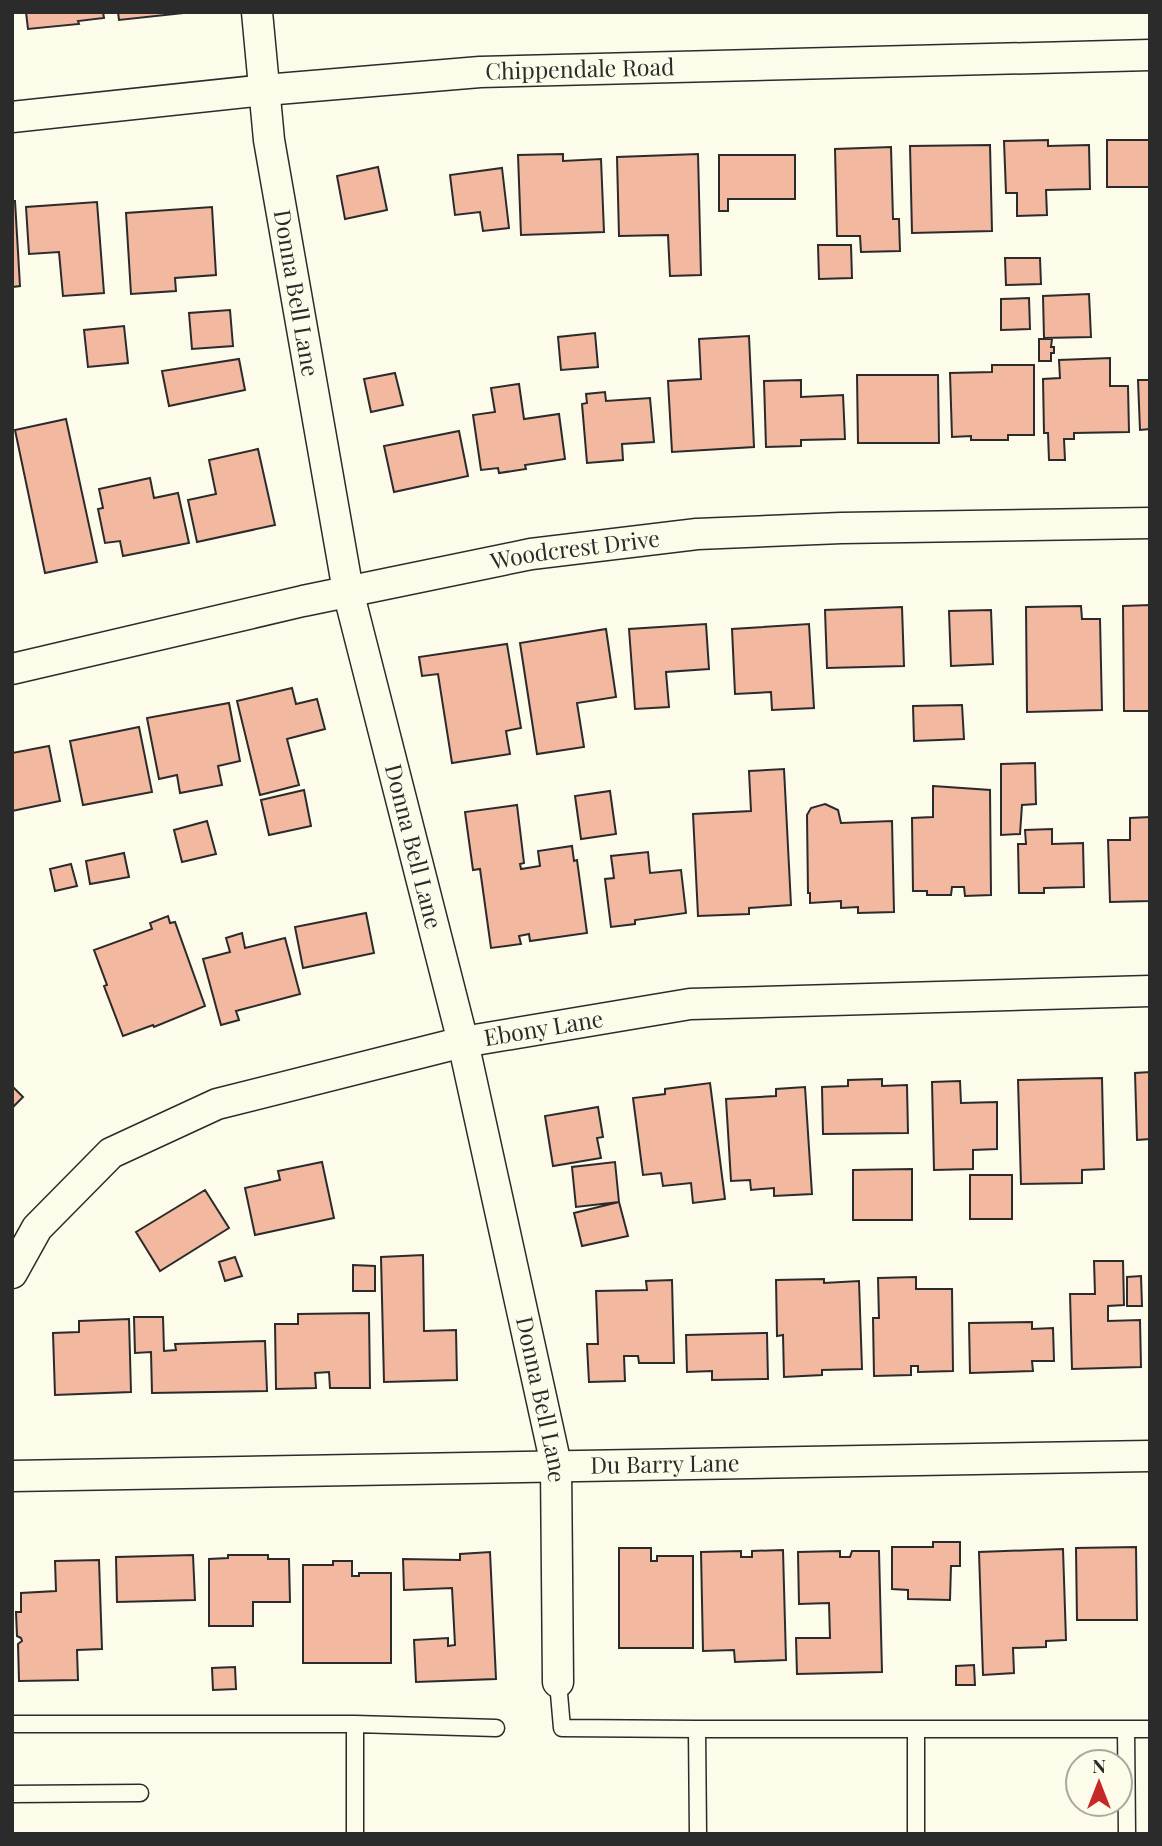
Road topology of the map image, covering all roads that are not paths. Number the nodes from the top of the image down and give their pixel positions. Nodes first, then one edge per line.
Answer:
1 (257, 12) edge
2 (1150, 55) edge
3 (265, 90) junction
4 (12, 117) edge
5 (1150, 523) edge
6 (348, 591) junction
7 (12, 669) edge
8 (1150, 991) edge
9 (463, 1042) junction
10 (12, 1273) edge
11 (1150, 1456) edge
12 (556, 1465) junction
13 (12, 1476) edge
14 (558, 1682) joint
15 (12, 1724) edge
16 (355, 1724) junction
17 (496, 1728) dead end
18 (697, 1729) junction
19 (916, 1729) junction
20 (1126, 1729) junction
21 (1150, 1729) edge
22 (140, 1793) dead end
23 (12, 1794) edge
24 (355, 1834) edge
25 (698, 1834) edge
26 (916, 1834) edge
27 (1127, 1834) edge

1 - 3 street, Donna Bell Lane
2 - 3 street, Chippendale Road
3 - 4 street, Chippendale Road
3 - 6 street, Donna Bell Lane
5 - 6 street, Woodcrest Drive
6 - 7 street, Woodcrest Drive
6 - 9 street, Donna Bell Lane
8 - 9 street, Ebony Lane
9 - 10 street, Ebony Lane
9 - 12 street, Donna Bell Lane
11 - 12 street, Du Barry Lane
12 - 13 street, Du Barry Lane
12 - 14 street, Donna Bell Lane
14 - 18 lane
15 - 16 lane
16 - 17 lane
16 - 24 lane
18 - 19 lane
18 - 25 lane
19 - 20 lane
19 - 26 lane
20 - 21 lane
20 - 27 lane
22 - 23 lane

